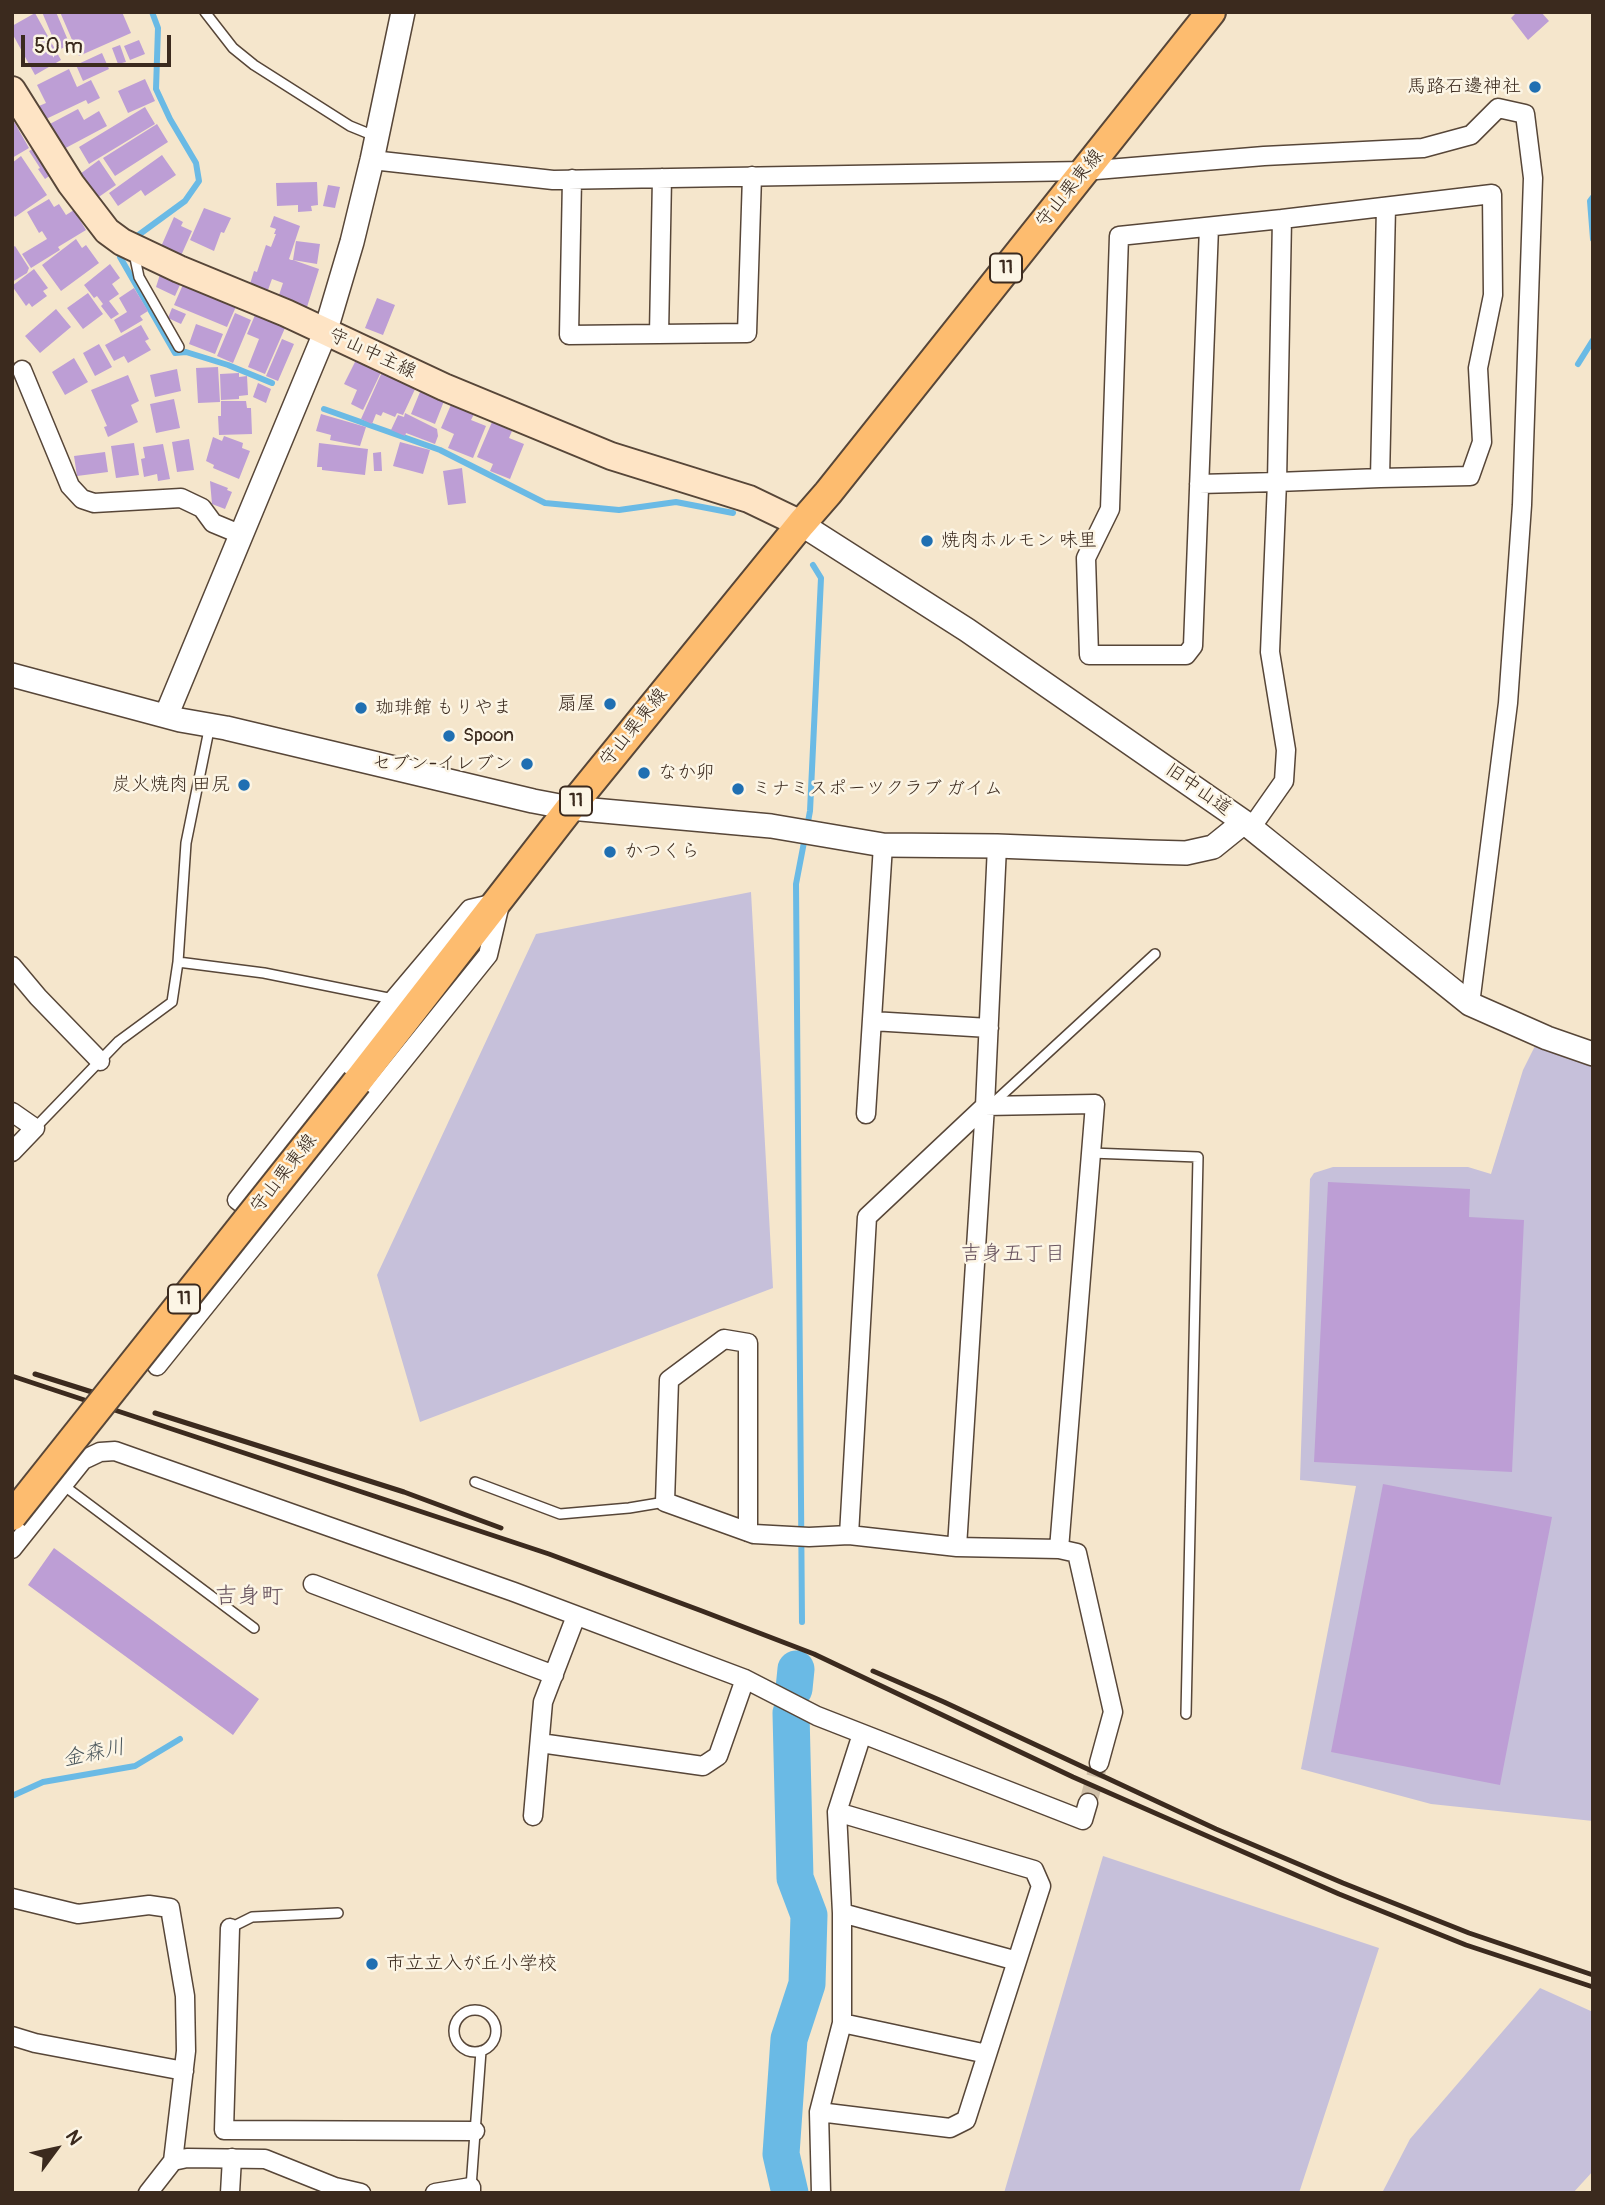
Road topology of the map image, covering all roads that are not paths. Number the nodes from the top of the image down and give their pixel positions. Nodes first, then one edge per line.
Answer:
1 (205, 12) edge
2 (403, 12) edge
3 (1211, 12) edge
4 (12, 90) edge
5 (377, 137) junction
6 (372, 160) junction
7 (1084, 171) junction
8 (752, 176) junction
9 (662, 178) junction
10 (572, 179) junction
11 (1386, 207) junction
12 (1282, 219) junction
13 (1209, 227) junction
14 (138, 250) junction
15 (325, 333) junction
16 (659, 334) junction
17 (179, 347) dead end
18 (22, 370) dead end
19 (1380, 478) junction
20 (1277, 482) junction
21 (1199, 484) junction
22 (800, 524) junction
23 (242, 536) junction
24 (12, 675) edge
25 (166, 716) junction
26 (210, 725) junction
27 (570, 808) junction
28 (1247, 825) junction
29 (883, 845) junction
30 (997, 846) junction
31 (499, 898) junction
32 (1156, 954) dead end
33 (178, 962) junction
34 (12, 966) edge
35 (394, 999) junction
36 (1470, 1004) junction
37 (872, 1021) junction
38 (989, 1028) junction
39 (1593, 1054) edge
40 (100, 1061) junction
41 (988, 1106) junction
42 (12, 1112) edge
43 (866, 1114) dead end
44 (35, 1128) junction
45 (12, 1152) edge
46 (1091, 1153) junction
47 (270, 1226) junction
48 (157, 1366) dead end
49 (475, 1482) dead end
50 (63, 1485) junction
51 (665, 1502) junction
52 (12, 1516) edge
53 (748, 1532) junction
54 (849, 1535) junction
55 (957, 1547) junction
56 (12, 1549) edge
57 (1059, 1549) junction
58 (313, 1584) dead end
59 (576, 1616) junction
60 (254, 1628) dead end
61 (554, 1675) junction
62 (745, 1679) junction
63 (1186, 1714) dead end
64 (862, 1734) junction
65 (540, 1743) junction
66 (1099, 1763) tunnel mouth
67 (1088, 1803) dead end
68 (837, 1812) junction
69 (533, 1816) dead end
70 (12, 1898) edge
71 (338, 1913) dead end
72 (842, 1913) junction
73 (230, 1928) joint
74 (1017, 1961) junction
75 (842, 2022) junction
76 (12, 2036) edge
77 (481, 2051) junction
78 (987, 2054) junction
79 (184, 2071) junction
80 (819, 2112) junction
81 (475, 2131) junction
82 (232, 2158) junction
83 (173, 2161) junction
84 (471, 2190) edge
85 (356, 2192) edge
86 (148, 2193) edge
87 (230, 2193) edge
88 (435, 2193) edge
89 (821, 2193) edge

1 - 5 lane
2 - 5 street
3 - 7 main road, 守山栗東線 / 11
4 - 14 main road, 守山中主線
5 - 6 street
6 - 10 street
6 - 15 street
7 - 8 street
7 - 22 main road, 守山栗東線 / 11
7 - 36 street
8 - 9 street
8 - 16 street
9 - 10 street
9 - 16 street
10 - 16 street
11 - 12 street
11 - 19 street
11 - 19 street
12 - 13 street
12 - 20 street
13 - 21 street
13 - 21 street
14 - 15 main road, 守山中主線
14 - 17 lane
15 - 22 main road, 守山中主線
15 - 23 street
18 - 23 street
19 - 20 street
20 - 21 street
20 - 28 street
22 - 27 main road, 守山栗東線 / 11
22 - 28 street, 旧中山道
23 - 25 street
24 - 25 street
25 - 26 street
26 - 27 street
26 - 33 lane
27 - 29 street
27 - 31 main road, 守山栗東線 / 11
28 - 30 street
28 - 36 street, 旧中山道
29 - 30 street
29 - 37 street
30 - 38 street
31 - 35 street
31 - 47 street
31 - 52 main road, 守山栗東線 / 11, bridge
32 - 41 lane
33 - 35 lane
33 - 40 lane
34 - 40 street
35 - 47 street
36 - 39 street, 旧中山道
37 - 38 street
37 - 43 street
38 - 41 street
40 - 44 lane
41 - 46 street
41 - 54 street
41 - 55 street
42 - 44 street
44 - 45 street
46 - 57 street
46 - 63 lane
47 - 48 street
49 - 51 lane
50 - 56 street
50 - 59 street
50 - 60 lane
51 - 53 street
51 - 53 street
53 - 54 street
54 - 55 street
55 - 57 street
57 - 66 street
58 - 61 street
59 - 61 street
59 - 62 street
61 - 65 street
62 - 64 street
62 - 65 street
64 - 67 street
64 - 68 street
65 - 69 street
68 - 72 street
68 - 74 street
70 - 79 street
71 - 73 lane
72 - 74 street
72 - 75 street
73 - 81 street
74 - 78 street
75 - 78 street
75 - 80 street
76 - 79 street
77 - 77 lane
77 - 81 lane
78 - 80 street
79 - 83 street
80 - 89 street
81 - 84 lane
82 - 83 street
82 - 85 street
82 - 87 street
83 - 86 street
84 - 88 street

